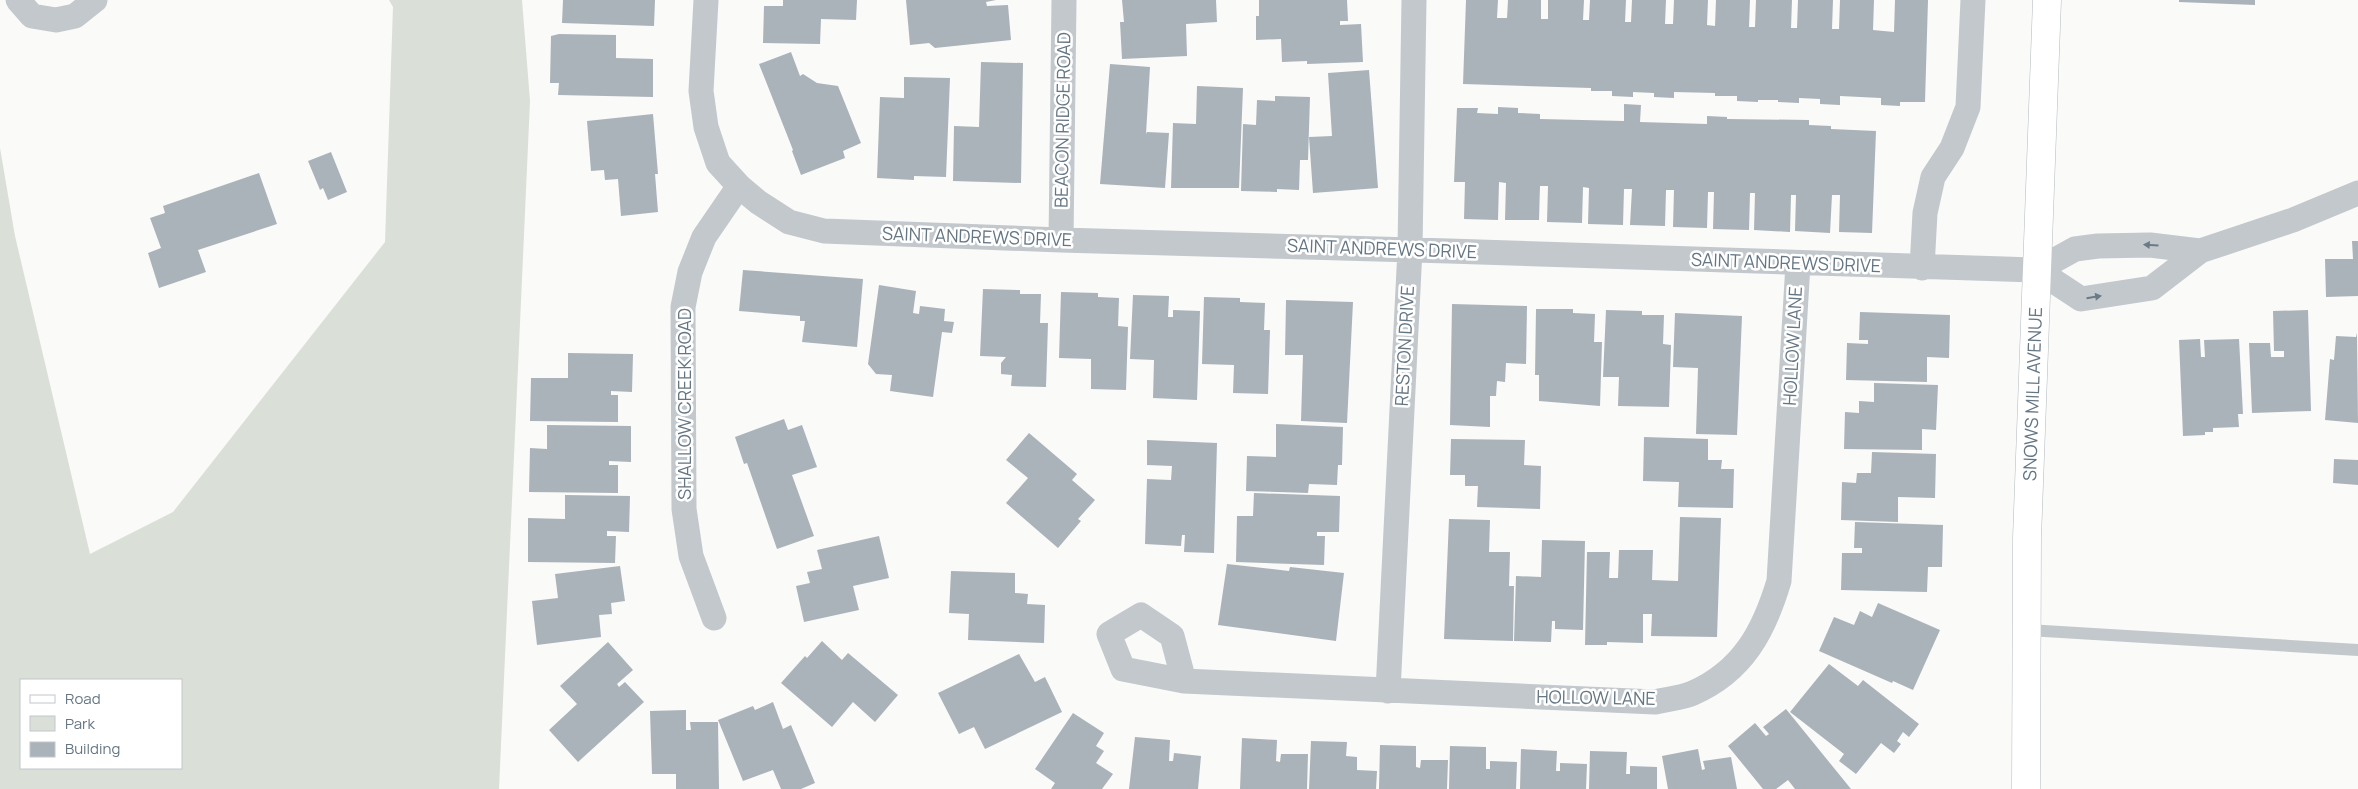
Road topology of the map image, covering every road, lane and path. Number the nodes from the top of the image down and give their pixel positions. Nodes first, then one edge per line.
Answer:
1 (18, 0) edge
2 (95, 0) edge
3 (706, 0) edge
4 (1064, 0) edge
5 (1414, 0) edge
6 (1973, 0) edge
7 (2047, 0) edge
8 (739, 186) junction
9 (2358, 193) edge
10 (1061, 240) junction
11 (1410, 249) junction
12 (2200, 251) junction
13 (1798, 264) junction
14 (1922, 268) junction
15 (2037, 270) junction
16 (714, 618) dead end
17 (2026, 630) junction
18 (2358, 650) edge
19 (1184, 681) dead end
20 (1388, 691) junction
21 (2026, 789) edge

1 - 2 street
3 - 8 street
4 - 10 street, BEACON RIDGE ROAD
5 - 11 street, RESTON DRIVE
6 - 14 street
7 - 15 main road, SNOWS MILL AVENUE
8 - 10 street, SAINT ANDREWS DRIVE
8 - 16 street, SHALLOW CREEK ROAD
9 - 12 street
10 - 11 street, SAINT ANDREWS DRIVE
11 - 13 street, SAINT ANDREWS DRIVE
11 - 20 street, RESTON DRIVE
12 -> 15 street
15 -> 12 street
13 - 14 street, SAINT ANDREWS DRIVE
13 - 20 street, HOLLOW LANE
14 - 15 street, SAINT ANDREWS DRIVE
15 - 17 main road, SNOWS MILL AVENUE
17 - 18 lane
17 - 21 main road, SNOWS MILL AVENUE
19 - 20 street, HOLLOW LANE

